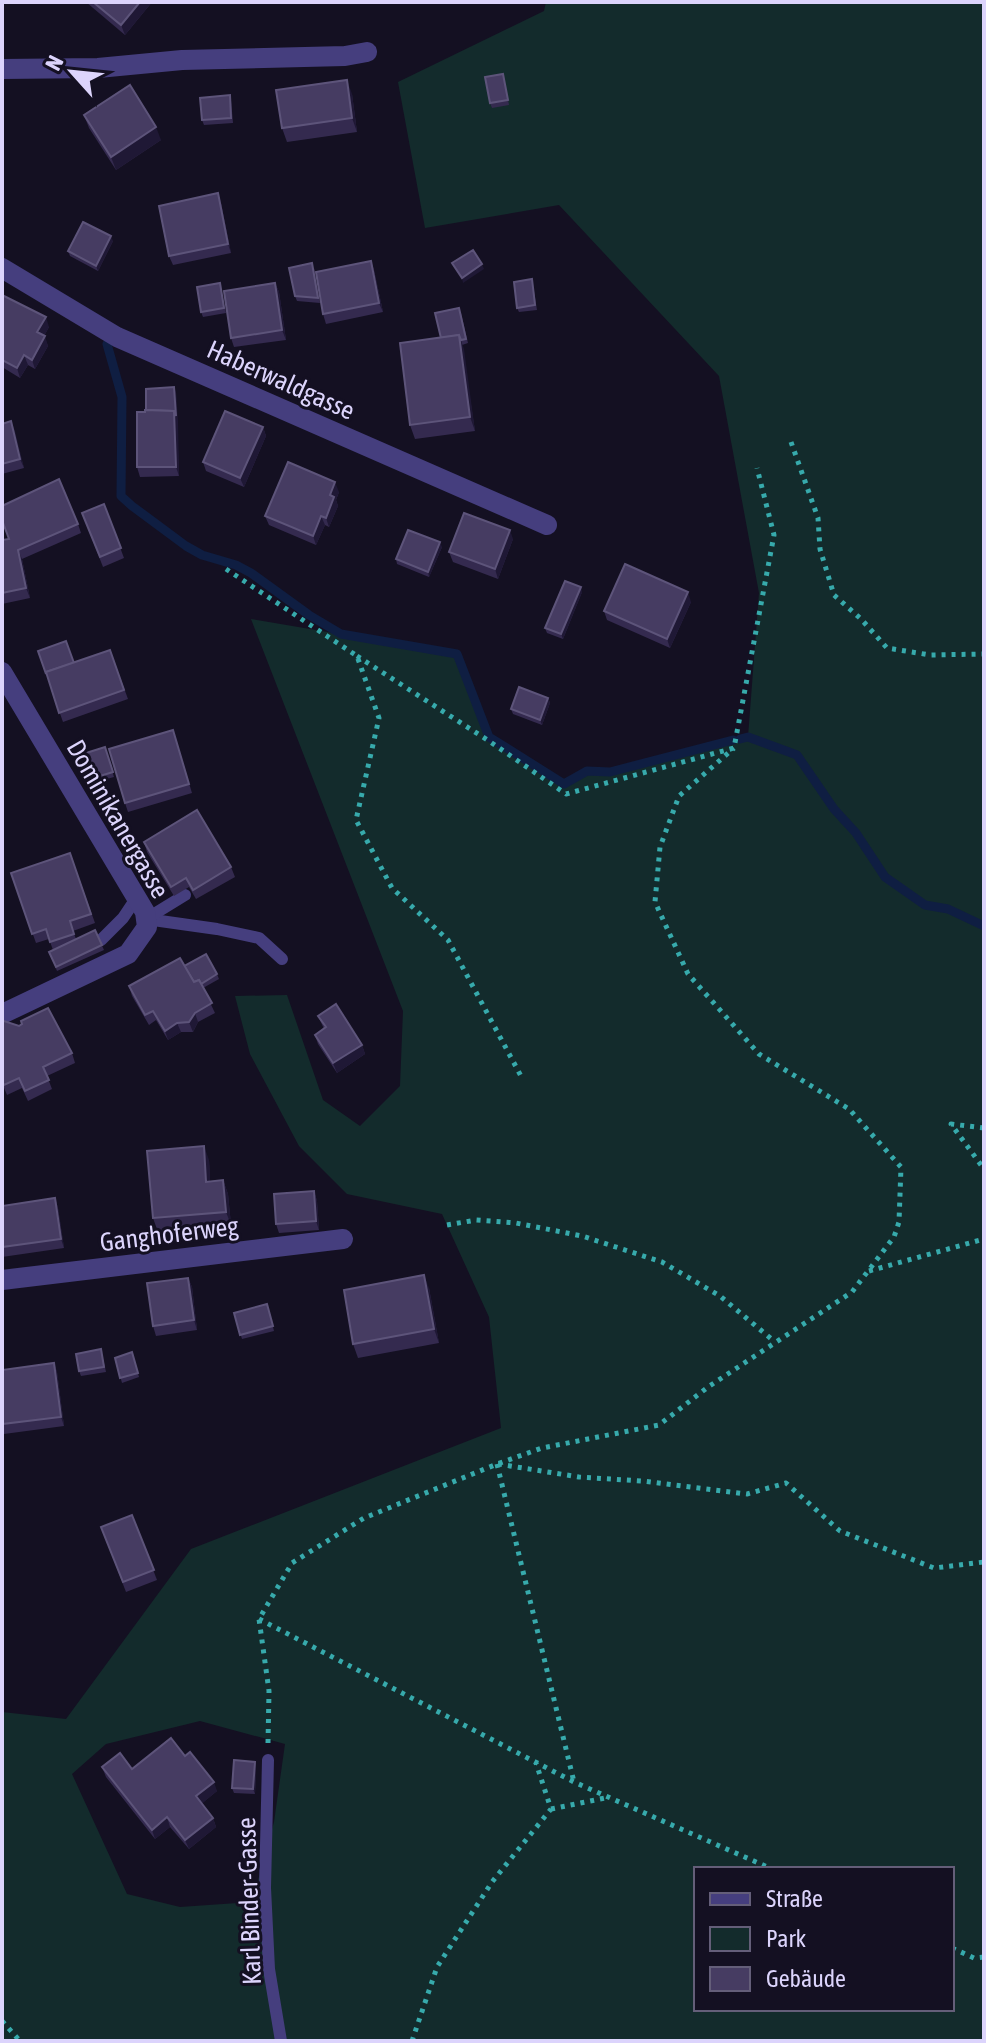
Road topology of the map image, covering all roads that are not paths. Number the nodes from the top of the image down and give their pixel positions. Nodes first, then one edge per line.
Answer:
1 (367, 52) dead end
2 (2, 69) edge
3 (2, 268) edge
4 (547, 525) dead end
5 (2, 672) edge
6 (8, 696) edge
7 (185, 895) edge
8 (137, 897) junction
9 (146, 919) junction
10 (101, 940) edge
11 (282, 959) dead end
12 (2, 1014) edge
13 (343, 1239) dead end
14 (2, 1280) edge
15 (268, 1760) road end
16 (281, 2041) edge

1 - 2 street
3 - 4 street, Haberwaldgasse
5 - 6 street, Dominikanergasse
6 - 8 street, Dominikanergasse
7 - 9 lane
8 - 9 street, Dominikanergasse
8 - 10 lane
9 - 11 lane
9 - 12 street, Dominikanergasse
13 - 14 street, Ganghoferweg
15 - 16 lane, Karl Binder-Gasse

